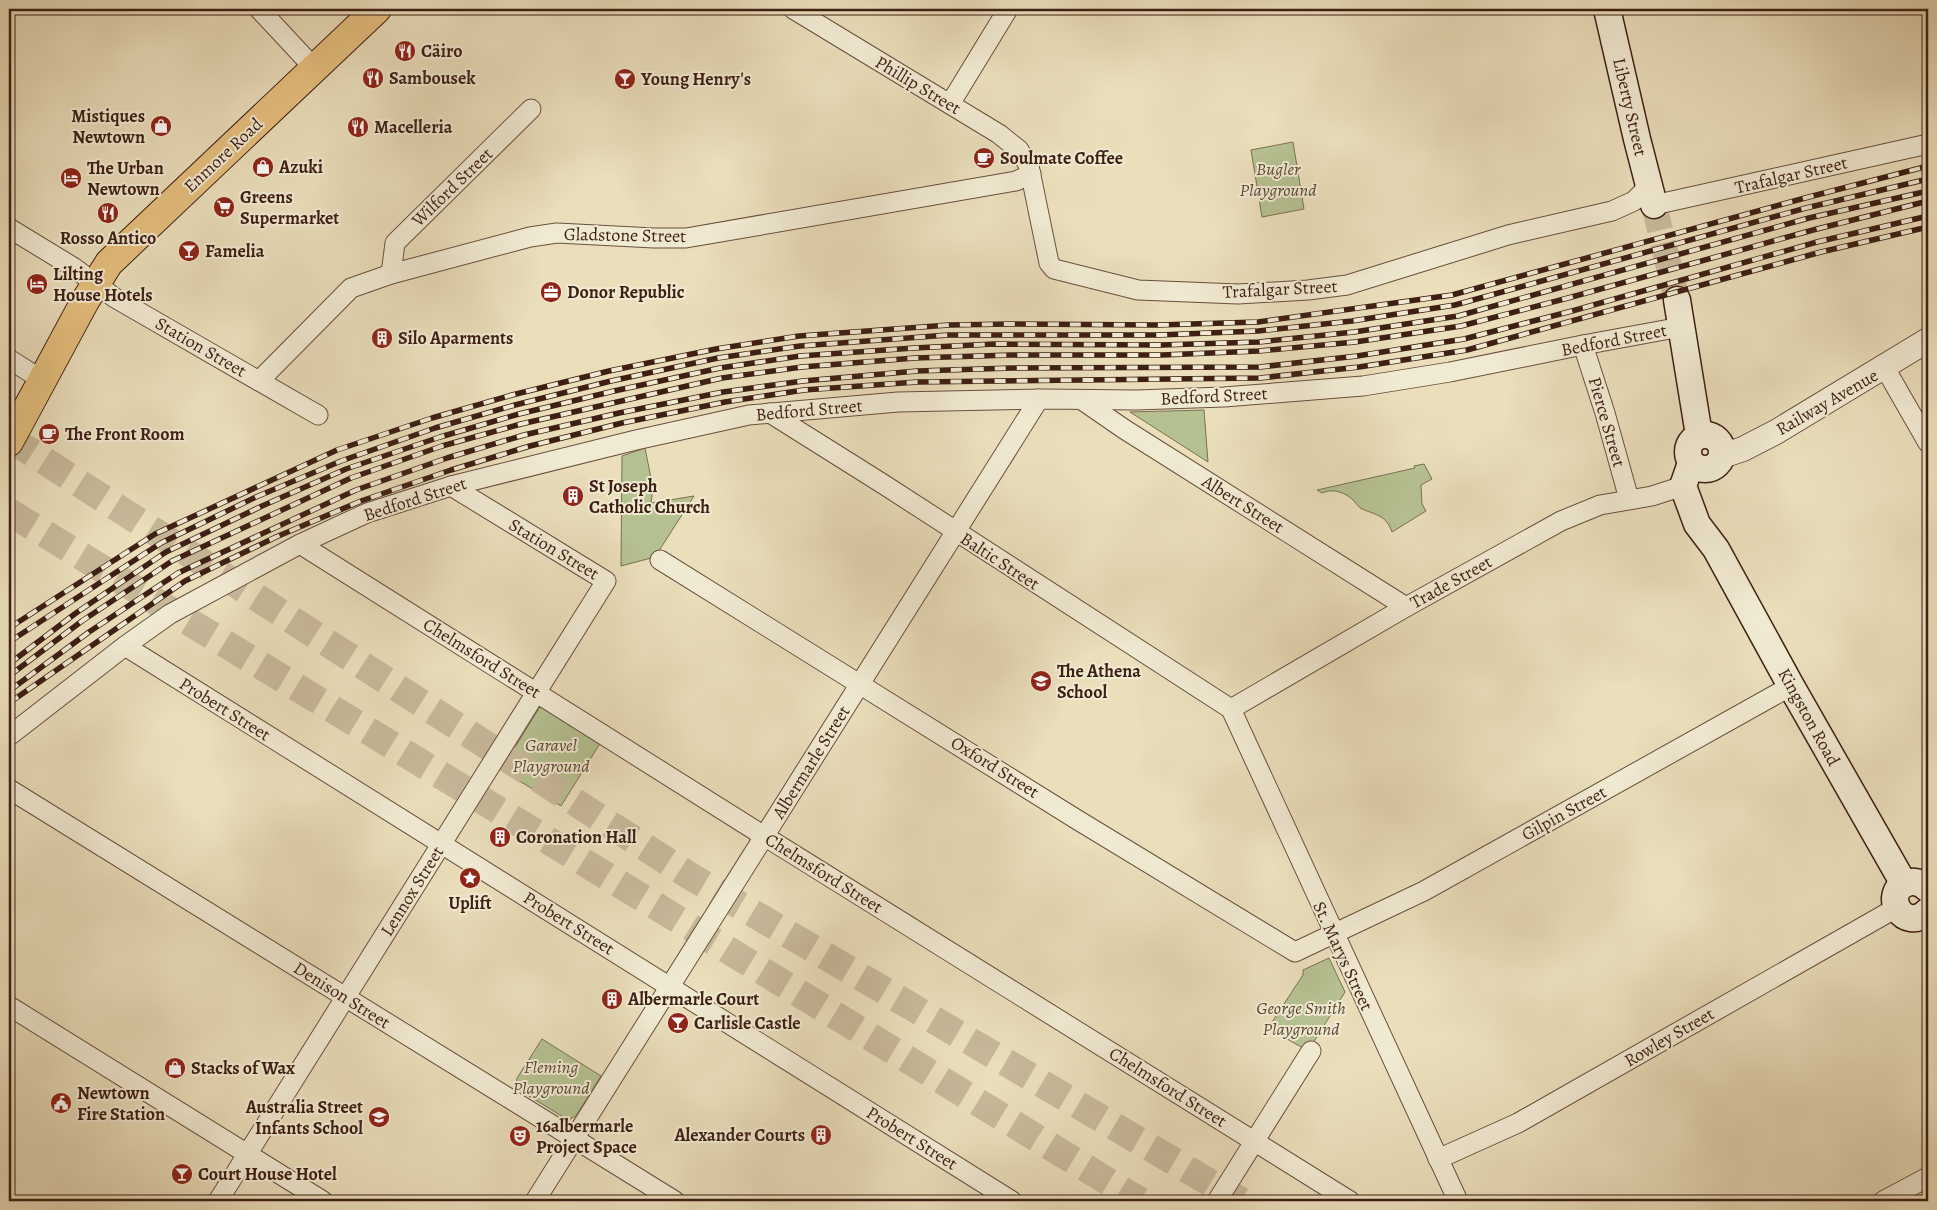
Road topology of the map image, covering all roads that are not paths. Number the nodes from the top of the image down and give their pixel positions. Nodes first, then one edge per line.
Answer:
1 (259, 9) edge
2 (376, 9) edge
3 (793, 9) edge
4 (1008, 9) edge
5 (1607, 9) edge
6 (315, 69) junction
7 (950, 104) junction
8 (531, 109) dead end
9 (1928, 144) edge
10 (1031, 174) junction
11 (1652, 195) junction
12 (9, 228) edge
13 (391, 274) junction
14 (96, 283) junction
15 (1677, 300) tunnel mouth
16 (1681, 327) junction
17 (1928, 340) edge
18 (1583, 345) junction
19 (9, 358) edge
20 (1885, 368) junction
21 (42, 380) junction
22 (259, 381) junction
23 (1039, 400) junction
24 (1082, 400) junction
25 (770, 413) junction
26 (318, 415) dead end
27 (9, 442) edge
28 (1928, 443) edge
29 (1701, 469) junction
30 (451, 486) junction
31 (1629, 499) junction
32 (955, 532) junction
33 (300, 544) junction
34 (660, 560) dead end
35 (606, 581) joint
36 (1406, 607) junction
37 (125, 646) junction
38 (860, 683) junction
39 (1791, 686) junction
40 (536, 692) junction
41 (1230, 709) junction
42 (9, 736) edge
43 (9, 789) edge
44 (764, 836) junction
45 (442, 844) junction
46 (1917, 892) edge
47 (1926, 917) edge
48 (1333, 934) junction
49 (670, 987) junction
50 (345, 998) junction
51 (9, 1006) edge
52 (1311, 1052) dead end
53 (575, 1138) junction
54 (1254, 1141) junction
55 (248, 1153) junction
56 (1438, 1159) junction
57 (1928, 1177) edge
58 (218, 1201) edge
59 (323, 1201) edge
60 (535, 1201) edge
61 (675, 1201) edge
62 (1012, 1201) edge
63 (1217, 1201) edge
64 (1350, 1201) edge
65 (1458, 1201) edge
66 (1883, 1201) edge

1 - 6 street
2 - 6 highway, Enmore Road
3 - 7 street, Phillip Street
4 - 7 street
5 - 11 main road, Liberty Street
6 - 14 highway, Enmore Road
7 - 10 street, Phillip Street
8 - 13 street, Wilford Street
9 - 11 street, Trafalgar Street
10 - 11 street, Trafalgar Street
10 - 13 street, Gladstone Street
12 - 14 street, Station Street
13 - 22 street, Gladstone Street
14 - 21 highway, Enmore Road
14 - 22 street, Station Street
15 - 16 main road
16 - 18 street, Bedford Street
16 - 29 main road, Kingston Road
17 - 20 street, Railway Avenue
18 - 24 street, Bedford Street
18 - 31 street, Pierce Street
19 - 21 street
20 - 28 street
20 - 29 street, Railway Avenue
21 - 27 highway, Enmore Road
22 - 26 street, Station Street
23 - 24 street, Bedford Street
23 - 25 street, Bedford Street
23 - 32 street, Albermarle Street
24 - 36 street, Albert Street
25 - 30 street, Bedford Street
25 - 32 street, Baltic Street
29 - 31 street, Trade Street
29 - 39 main road, Kingston Road
30 - 33 street, Bedford Street
30 - 35 street, Station Street
31 - 36 street, Trade Street
32 - 38 street, Albermarle Street
32 - 41 street, Baltic Street
33 - 37 street, Bedford Street
33 - 40 street, Chelmsford Street
34 - 38 street, Oxford Street
35 - 40 street, Lennox Street
36 - 41 street, Trade Street
37 - 42 street, Bedford Street
37 - 45 street, Probert Street
38 - 44 street, Albermarle Street
38 - 48 street, Oxford Street
39 - 46 main road, Kingston Road
39 - 48 street, Gilpin Street
40 - 44 street, Chelmsford Street
40 - 45 street, Lennox Street
41 - 48 street, St. Marys Street
43 - 50 street, Denison Street
44 - 49 street, Albermarle Street
44 - 54 street, Chelmsford Street
45 - 49 street, Probert Street
45 - 50 street, Lennox Street
46 - 47 main road
46 - 56 street, Rowley Street
48 - 56 street, St. Marys Street
49 - 53 street, Albermarle Street
49 - 62 street, Probert Street
50 - 53 street, Denison Street
50 - 55 street, Lennox Street
51 - 55 street
52 - 54 street
53 - 60 street, Albermarle Street
53 - 61 street, Denison Street
54 - 63 street
54 - 64 street, Chelmsford Street
55 - 58 street, Lennox Street
55 - 59 street
56 - 65 street, St. Marys Street
57 - 66 street

